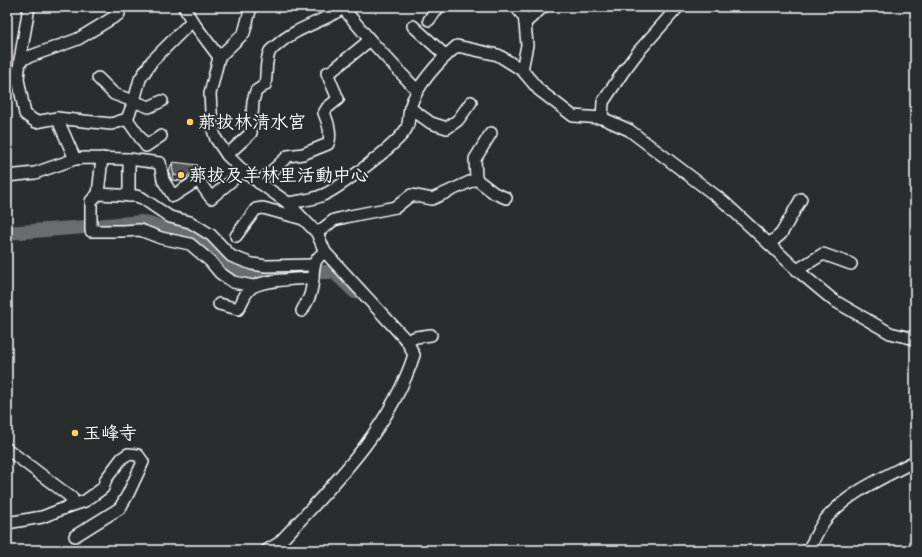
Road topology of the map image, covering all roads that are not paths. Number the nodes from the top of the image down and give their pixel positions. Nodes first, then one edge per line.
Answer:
1 (29, 7) edge
2 (115, 7) edge
3 (184, 7) edge
4 (251, 7) edge
5 (439, 7) edge
6 (516, 7) edge
7 (543, 7) edge
8 (678, 7) edge
9 (344, 8) edge
10 (429, 20) dead end
11 (192, 21) junction
12 (525, 23) junction
13 (413, 26) dead end
14 (370, 40) junction
15 (446, 56) junction
16 (219, 57) junction
17 (20, 60) junction
18 (522, 70) junction
19 (98, 78) dead end
20 (418, 89) junction
21 (134, 101) junction
22 (162, 101) dead end
23 (471, 102) dead end
24 (410, 108) junction
25 (57, 118) junction
26 (602, 118) junction
27 (127, 119) junction
28 (491, 133) dead end
29 (161, 136) dead end
30 (227, 155) junction
31 (102, 158) junction
32 (75, 159) junction
33 (129, 159) junction
34 (243, 171) junction
35 (7, 176) edge
36 (476, 179) junction
37 (259, 183) junction
38 (98, 194) junction
39 (129, 196) junction
40 (506, 198) dead end
41 (801, 200) dead end
42 (288, 203) junction
43 (303, 219) junction
44 (317, 233) junction
45 (236, 236) dead end
46 (769, 244) junction
47 (325, 252) junction
48 (850, 264) dead end
49 (314, 265) junction
50 (797, 270) junction
51 (313, 278) junction
52 (253, 286) junction
53 (219, 304) dead end
54 (302, 311) dead end
55 (432, 335) dead end
56 (915, 339) edge
57 (407, 341) junction
58 (7, 449) edge
59 (915, 461) edge
60 (70, 506) junction
61 (7, 522) edge
62 (75, 536) dead end
63 (268, 550) edge
64 (808, 550) edge

1 - 17 street
2 - 17 street
3 - 11 street
4 - 16 street
5 - 10 street
6 - 12 street
7 - 12 street
8 - 26 street
9 - 14 street
9 - 30 street
11 - 16 street
11 - 21 street
12 - 18 street
13 - 15 street
14 - 20 street
14 - 37 street
15 - 18 street
15 - 20 street
16 - 30 street
17 - 25 street
18 - 26 street
19 - 21 street
20 - 24 street
21 - 22 street
21 - 27 street
23 - 24 street
24 - 42 street
25 - 27 street
25 - 32 street
26 - 46 street
27 - 29 street
28 - 36 street
30 - 34 street
31 - 32 street
31 - 33 street
31 - 38 street
32 - 35 street
33 - 34 street
33 - 39 street
34 - 37 street
36 - 40 street
36 - 44 street
37 - 42 street
38 - 39 street
38 - 52 street
39 - 49 street
41 - 46 street
42 - 43 street
43 - 44 street
43 - 45 street
44 - 47 street
46 - 50 street
47 - 49 street
47 - 57 street
48 - 50 street
49 - 51 street
50 - 56 street
51 - 52 street
51 - 54 street
52 - 53 street
55 - 57 street
57 - 63 street
58 - 60 street
59 - 64 street
60 - 61 street
60 - 62 street

